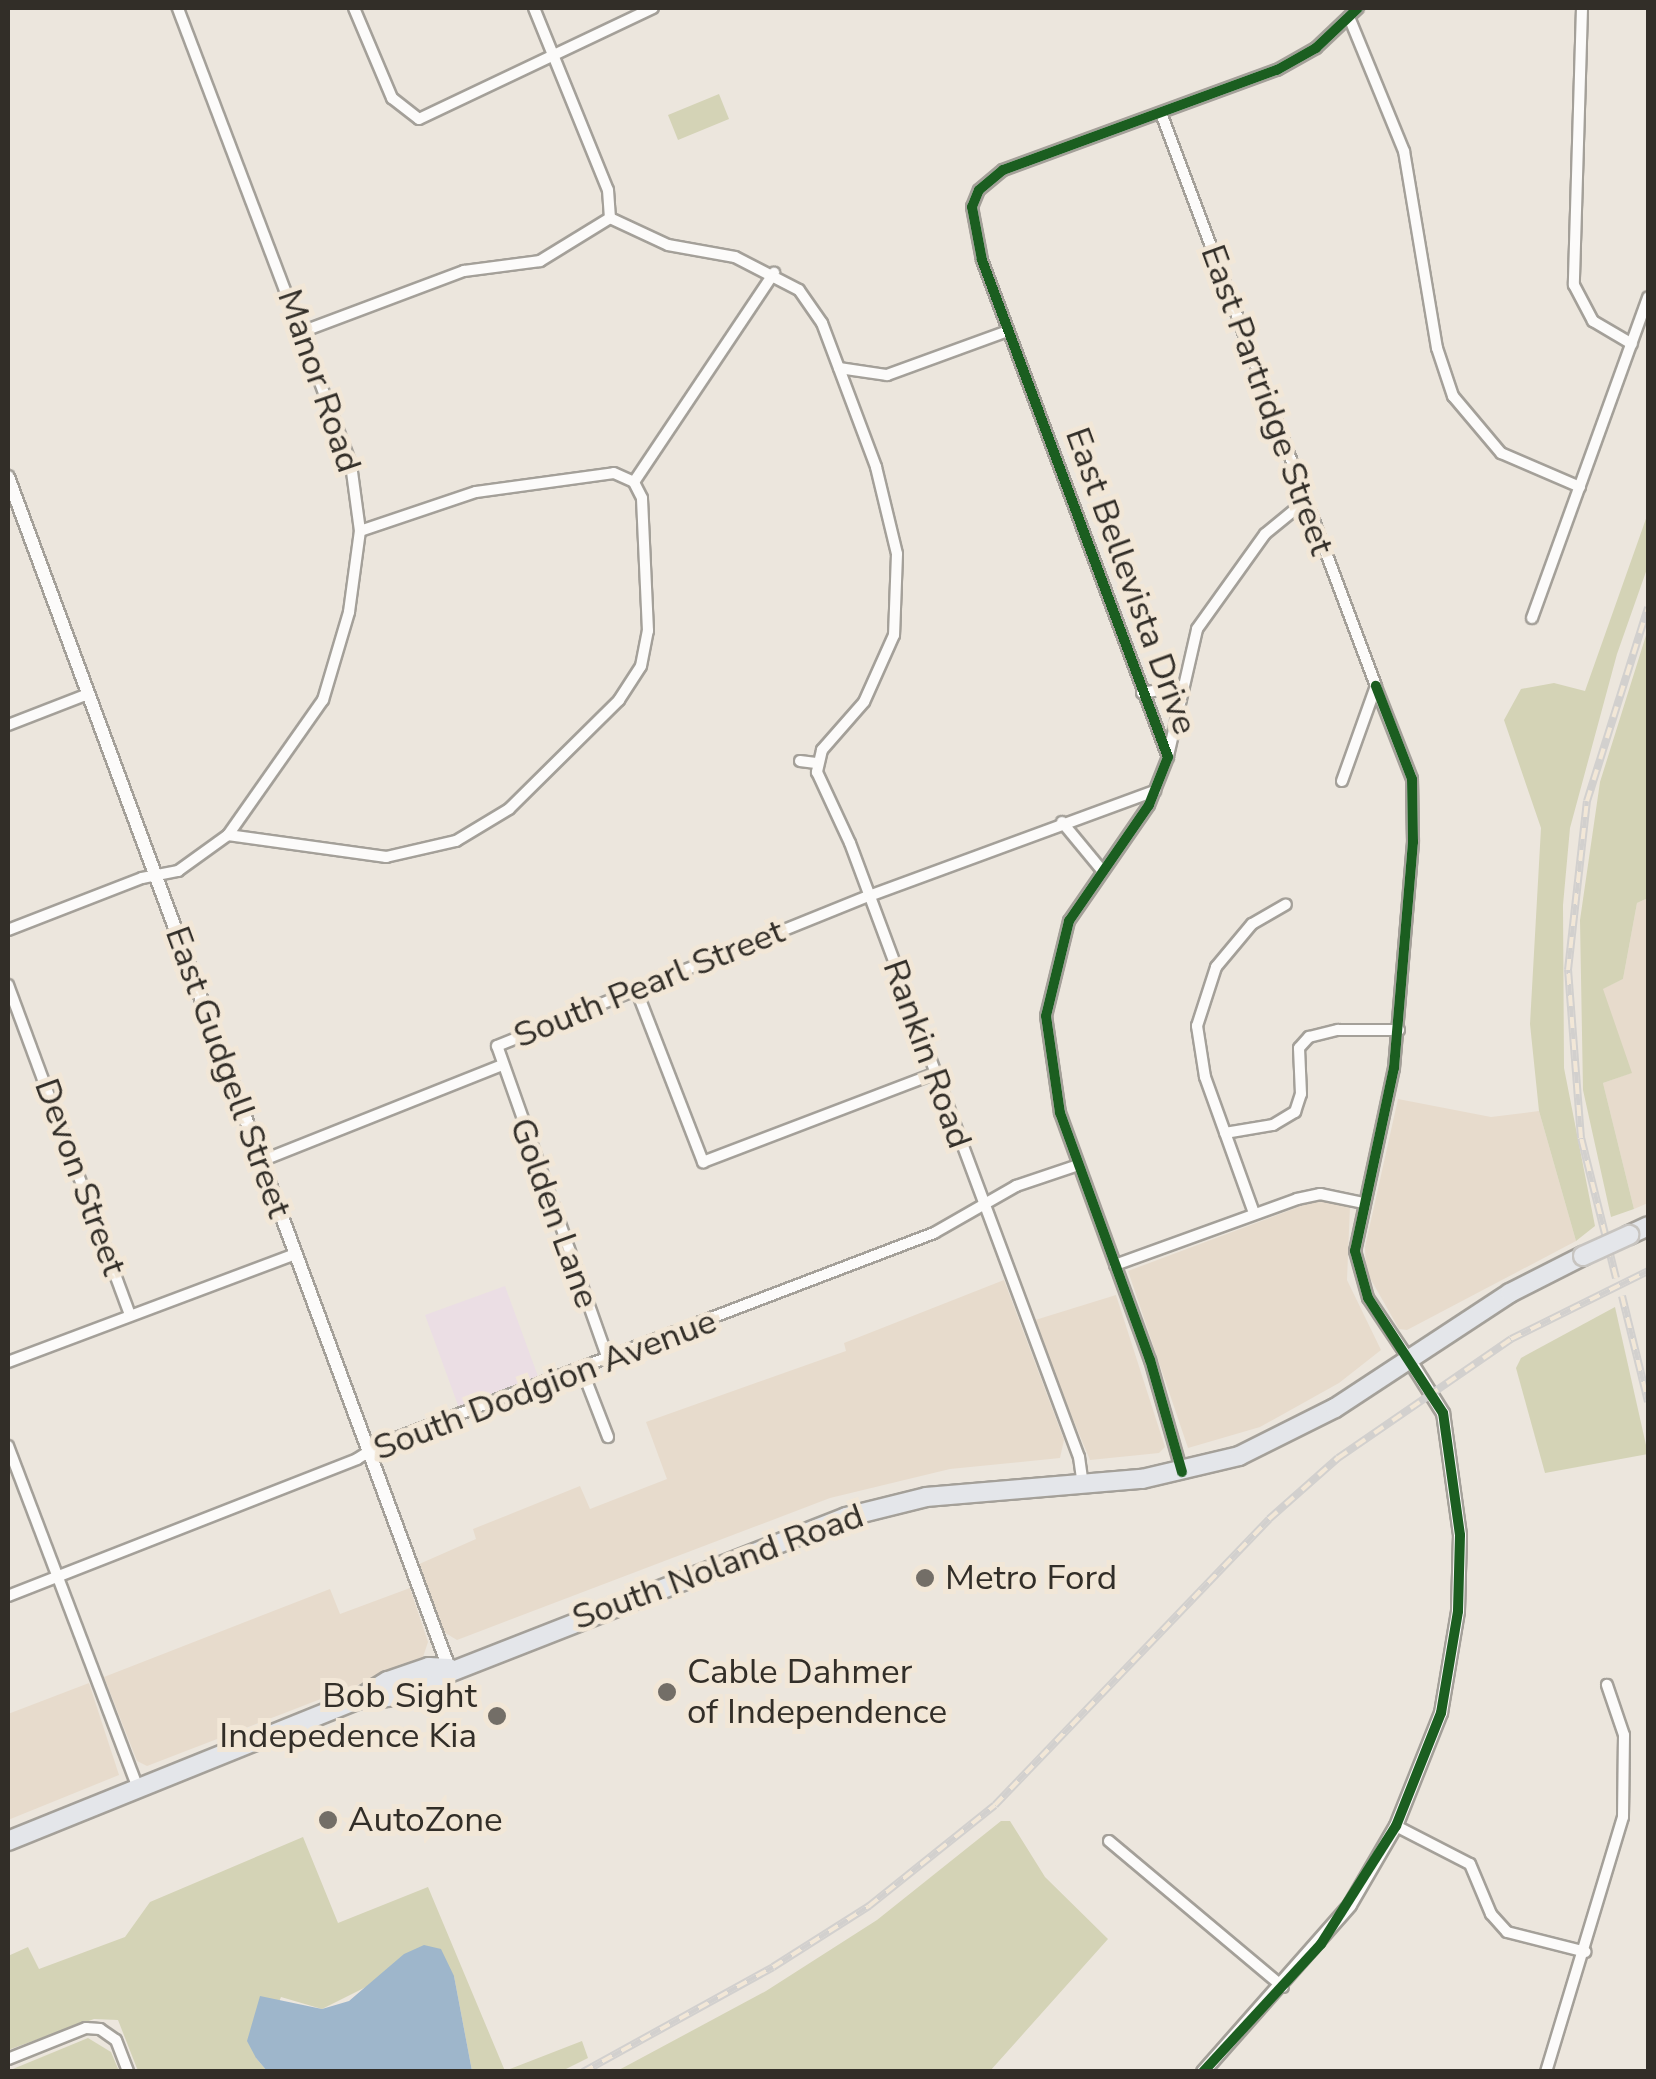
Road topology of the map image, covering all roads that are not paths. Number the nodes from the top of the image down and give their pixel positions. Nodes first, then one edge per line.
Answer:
1 (178, 8) edge
2 (354, 8) edge
3 (534, 8) edge
4 (653, 8) edge
5 (1358, 8) edge
6 (1582, 8) edge
7 (1348, 17) junction
8 (551, 56) junction
9 (1161, 112) junction
10 (610, 218) junction
11 (774, 273) junction
12 (1648, 297) edge
13 (304, 331) junction
14 (1008, 331) junction
15 (1632, 344) junction
16 (839, 368) junction
17 (8, 477) edge
18 (634, 482) junction
19 (1580, 488) junction
20 (1304, 502) junction
21 (360, 531) junction
22 (1532, 618) dead end
23 (1180, 686) junction
24 (1376, 686) junction
25 (1142, 692) junction
26 (88, 694) junction
27 (8, 725) edge
28 (1168, 757) junction
29 (800, 761) dead end
30 (816, 763) junction
31 (1342, 781) dead end
32 (1155, 792) junction
33 (1062, 822) junction
34 (228, 834) junction
35 (1100, 868) junction
36 (156, 879) junction
37 (869, 896) junction
38 (1286, 904) dead end
39 (8, 930) edge
40 (8, 985) edge
41 (636, 989) junction
42 (1399, 1030) junction
43 (500, 1066) junction
44 (934, 1074) junction
45 (1225, 1133) junction
46 (261, 1161) junction
47 (1078, 1165) junction
48 (1364, 1204) junction
49 (984, 1206) junction
50 (1254, 1213) junction
51 (1648, 1226) edge
52 (295, 1254) junction
53 (1115, 1266) junction
54 (130, 1314) junction
55 (608, 1359) junction
56 (1409, 1359) junction
57 (8, 1362) edge
58 (582, 1370) junction
59 (608, 1437) dead end
60 (8, 1446) edge
61 (368, 1452) junction
62 (1182, 1472) junction
63 (1083, 1484) junction
64 (57, 1577) junction
65 (8, 1596) edge
66 (449, 1668) junction
67 (1607, 1685) dead end
68 (138, 1790) junction
69 (1396, 1826) junction
70 (8, 1841) edge
71 (1109, 1841) dead end
72 (1586, 1952) junction
73 (1283, 1988) junction
74 (8, 2059) edge
75 (128, 2072) edge
76 (1203, 2072) edge
77 (1546, 2072) edge

1 - 13 street, Manor Road
2 - 8 street
3 - 8 street
4 - 8 street
5 - 7 street
6 - 15 street
7 - 9 street
7 - 19 street
8 - 10 street
9 - 14 street, East Bellevista Drive
9 - 20 street, East Partridge Street
10 - 11 street
10 - 13 street
11 - 16 street
11 - 18 street
12 - 15 street
13 - 21 street, Manor Road
14 - 16 street
14 - 25 street, East Bellevista Drive
15 - 19 street
16 - 30 street
17 - 26 street, East Gudgell Street
18 - 21 street
18 - 34 street
19 - 22 street
20 - 23 street
20 - 24 street, East Partridge Street
21 - 34 street, Manor Road
23 - 25 street
23 - 28 street
24 - 31 street
24 - 42 street, East Partridge Street
25 - 28 street, East Bellevista Drive
26 - 27 street
26 - 36 street, East Gudgell Street
28 - 32 street, East Bellevista Drive
29 - 30 street
30 - 37 street, Rankin Road
32 - 33 street, South Pearl Street
32 - 35 street, East Bellevista Drive
33 - 35 street
33 - 37 street, South Pearl Street
34 - 36 street, Manor Road
35 - 47 street, East Bellevista Drive
36 - 39 street, Manor Road
36 - 46 street, East Gudgell Street
37 - 41 street, South Pearl Street
37 - 44 street, Rankin Road
38 - 45 street
40 - 54 street, Devon Street
41 - 43 street, South Pearl Street
41 - 44 street
42 - 45 street
42 - 48 street, East Partridge Street
43 - 46 street, South Pearl Street
43 - 55 street, Golden Lane
44 - 49 street, Rankin Road
45 - 50 street
46 - 52 street, East Gudgell Street
47 - 49 street, South Dodgion Avenue
47 - 53 street, East Bellevista Drive
48 - 50 street
48 - 56 street, East Partridge Street
49 - 55 street, South Dodgion Avenue
49 - 63 street, Rankin Road
50 - 53 street
51 - 56 main road, South Noland Road, bridge
52 - 54 street
52 - 61 street, East Gudgell Street
53 - 62 street, East Bellevista Drive
54 - 57 street
55 - 58 street, South Dodgion Avenue
56 - 62 main road, South Noland Road
56 - 69 street
58 - 59 street
58 - 61 street, South Dodgion Avenue
60 - 64 street
61 - 64 street, South Dodgion Avenue
61 - 66 street, East Gudgell Street
62 - 63 main road, South Noland Road
63 - 66 main road, South Noland Road
64 - 65 street, South Dodgion Avenue
64 - 68 street
66 - 68 main road, South Noland Road
67 - 72 street
68 - 70 main road, South Noland Road
69 - 72 street
69 - 73 street
71 - 73 street
72 - 77 street
73 - 76 street
74 - 75 street

